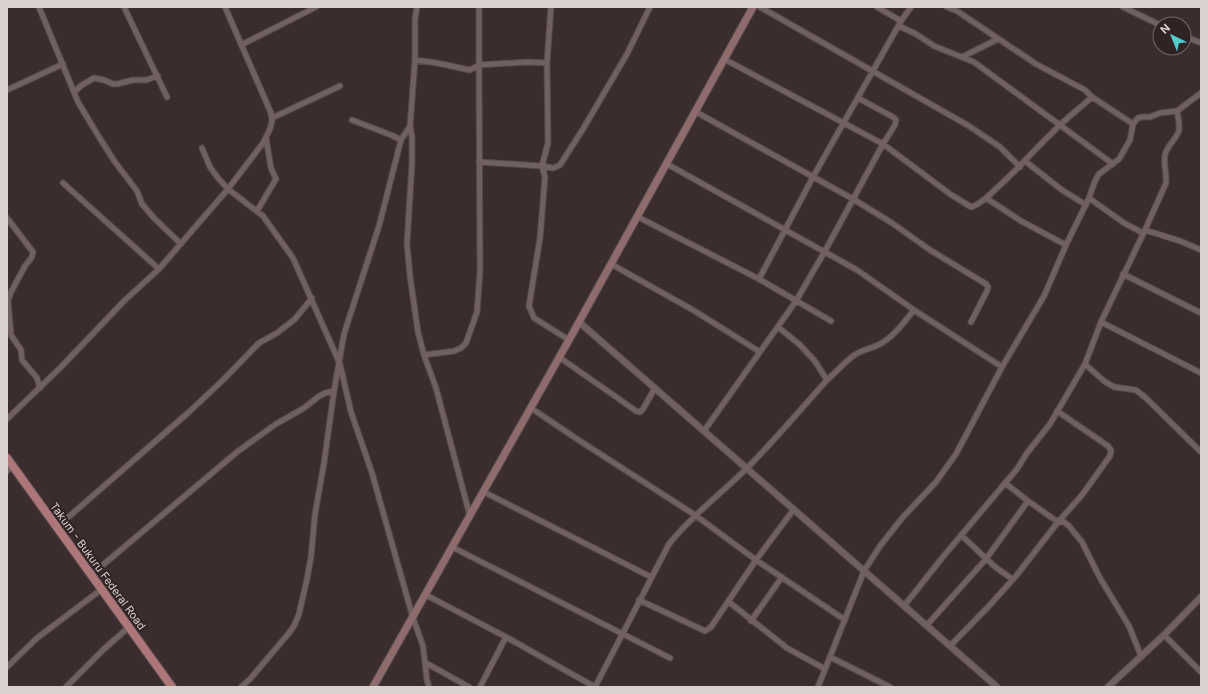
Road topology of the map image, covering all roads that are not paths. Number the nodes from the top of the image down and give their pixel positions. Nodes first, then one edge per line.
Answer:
1 (39, 7) edge
2 (124, 7) edge
3 (224, 7) edge
4 (316, 7) edge
5 (417, 7) edge
6 (479, 7) edge
7 (551, 7) edge
8 (650, 7) edge
9 (753, 7) edge
10 (760, 7) edge
11 (876, 7) edge
12 (911, 7) edge
13 (947, 7) edge
14 (1123, 7) edge
15 (1152, 21) edge
16 (900, 23) junction
17 (998, 39) junction
18 (241, 45) junction
19 (962, 57) junction
20 (724, 59) junction
21 (415, 60) junction
22 (547, 63) junction
23 (63, 64) junction
24 (478, 65) junction
25 (873, 72) junction
26 (158, 76) junction
27 (340, 86) dead end
28 (7, 90) edge
29 (74, 92) junction
30 (1201, 93) edge
31 (168, 97) dead end
32 (1092, 97) junction
33 (858, 98) junction
34 (1177, 111) junction
35 (696, 112) junction
36 (272, 118) junction
37 (352, 120) dead end
38 (844, 124) junction
39 (1060, 124) junction
40 (1132, 124) junction
41 (410, 126) junction
42 (266, 137) junction
43 (401, 140) junction
44 (883, 144) junction
45 (202, 148) dead end
46 (1025, 161) junction
47 (479, 162) junction
48 (667, 164) junction
49 (1113, 164) junction
50 (542, 166) junction
51 (1020, 166) junction
52 (813, 177) junction
53 (63, 183) dead end
54 (228, 189) junction
55 (986, 198) junction
56 (1090, 198) junction
57 (853, 199) junction
58 (1086, 205) junction
59 (257, 211) junction
60 (638, 217) junction
61 (7, 218) edge
62 (785, 230) junction
63 (1144, 232) junction
64 (181, 244) junction
65 (1066, 245) junction
66 (1201, 250) edge
67 (825, 251) junction
68 (611, 264) junction
69 (159, 269) junction
70 (1123, 274) junction
71 (759, 279) junction
72 (312, 298) junction
73 (796, 301) junction
74 (914, 310) junction
75 (1201, 313) edge
76 (831, 320) dead end
77 (579, 322) junction
78 (971, 322) dead end
79 (1101, 322) junction
80 (778, 327) junction
81 (569, 340) junction
82 (760, 352) junction
83 (424, 355) junction
84 (559, 357) junction
85 (340, 364) junction
86 (1085, 364) junction
87 (1002, 367) junction
88 (1201, 373) edge
89 (827, 380) junction
90 (40, 388) junction
91 (655, 388) junction
92 (334, 391) junction
93 (531, 408) junction
94 (1057, 411) junction
95 (7, 419) edge
96 (704, 431) junction
97 (1201, 452) edge
98 (7, 458) edge
99 (10, 468) edge
100 (747, 468) junction
101 (1005, 483) junction
102 (484, 492) junction
103 (1028, 501) junction
104 (794, 509) junction
105 (695, 515) junction
106 (470, 516) junction
107 (1058, 522) junction
108 (56, 527) junction
109 (961, 535) junction
110 (452, 547) junction
111 (986, 559) junction
112 (756, 560) junction
113 (864, 571) junction
114 (92, 575) junction
115 (651, 576) junction
116 (782, 577) junction
117 (1012, 579) junction
118 (102, 590) junction
119 (426, 595) junction
120 (1201, 597) edge
121 (639, 600) junction
122 (728, 602) junction
123 (904, 606) junction
124 (413, 618) junction
125 (845, 620) junction
126 (751, 621) junction
127 (927, 625) junction
128 (129, 627) junction
129 (623, 634) junction
130 (1164, 635) junction
131 (506, 637) junction
132 (950, 646) junction
133 (1141, 656) junction
134 (830, 657) junction
135 (670, 658) dead end
136 (426, 663) junction
137 (7, 667) edge
138 (825, 669) junction
139 (1201, 672) edge
140 (66, 687) edge
141 (172, 687) edge
142 (241, 687) edge
143 (373, 687) edge
144 (429, 687) edge
145 (469, 687) edge
146 (480, 687) edge
147 (595, 687) edge
148 (818, 687) edge
149 (890, 687) edge
150 (997, 687) edge
151 (1108, 687) edge

1 - 23 street
2 - 26 street
3 - 18 street
4 - 18 street
5 - 21 street
6 - 24 street
7 - 22 street
8 - 50 street
9 - 20 main road
10 - 25 street
11 - 16 street
12 - 16 street
13 - 17 street
14 - 15 street
16 - 19 street
16 - 25 street
17 - 19 street
17 - 32 street
18 - 36 street
19 - 39 street
20 - 35 main road
20 - 38 street
21 - 24 street
21 - 41 street
22 - 24 street
22 - 50 street
23 - 28 street
23 - 29 street
24 - 47 street
25 - 33 street
25 - 51 street
26 - 29 street
26 - 31 street
27 - 36 street
29 - 64 street
30 - 34 street
32 - 39 street
32 - 40 street
33 - 38 street
33 - 44 street
34 - 40 street
34 - 63 street
35 - 48 main road
35 - 52 street
36 - 42 street
37 - 43 street
38 - 44 street
38 - 52 street
39 - 46 street
39 - 49 street
40 - 49 street
41 - 43 street
41 - 83 street
42 - 54 street
42 - 59 street
43 - 85 street
44 - 55 street
44 - 57 street
45 - 54 street
46 - 51 street
46 - 58 street
47 - 50 street
47 - 83 street
48 - 60 main road
48 - 62 street
49 - 56 street
50 - 81 street
51 - 55 street
52 - 57 street
52 - 62 street
53 - 69 street
54 - 59 street
54 - 64 street
55 - 65 street
56 - 58 street
56 - 63 street
57 - 67 street
57 - 78 street
58 - 65 street
59 - 72 street
60 - 68 main road
60 - 71 street
61 - 90 street
62 - 67 street
62 - 71 street
63 - 66 street
63 - 70 street
64 - 69 street
65 - 87 street
67 - 73 street
67 - 74 street
68 - 77 main road
68 - 82 street
69 - 90 street
70 - 75 street
70 - 79 street
71 - 73 street
72 - 85 street
72 - 108 street
73 - 76 street
73 - 80 street
74 - 87 street
74 - 89 street
77 - 81 main road
77 - 91 street
79 - 86 street
79 - 88 street
80 - 82 street
80 - 89 street
81 - 84 main road
82 - 96 street
83 - 106 street
84 - 91 street
84 - 93 main road
85 - 92 street
85 - 124 street
86 - 94 street
86 - 97 street
87 - 113 street
89 - 100 street
90 - 95 street
91 - 96 street
92 - 114 street
92 - 142 street
93 - 102 main road
93 - 105 street
94 - 101 street
94 - 107 street
96 - 100 street
98 - 99 main road, Takum - Bukuru Federal Road
99 - 108 main road, Takum - Bukuru Federal Road
100 - 104 street
100 - 105 street
101 - 103 street
101 - 109 street
102 - 106 main road
102 - 115 street
103 - 107 street
103 - 111 street
104 - 112 street
104 - 113 street
105 - 112 street
105 - 115 street
106 - 110 main road
107 - 117 street
107 - 133 street
108 - 114 main road, Takum - Bukuru Federal Road
109 - 111 street
109 - 123 street
110 - 119 main road
110 - 129 street
111 - 117 street
111 - 127 street
112 - 116 street
112 - 122 street
113 - 123 street
113 - 125 street
114 - 118 main road, Takum - Bukuru Federal Road
115 - 121 street
116 - 125 street
116 - 126 street
117 - 132 street
118 - 128 main road, Takum - Bukuru Federal Road
118 - 137 street
119 - 124 main road
119 - 131 street
120 - 130 street
121 - 122 street
121 - 129 street
122 - 126 street
123 - 127 street
124 - 136 street
124 - 143 main road
125 - 134 street
126 - 138 street
127 - 132 street
128 - 140 street
128 - 141 main road, Takum - Bukuru Federal Road
129 - 135 street
129 - 147 street
130 - 133 street
130 - 139 street
131 - 146 street
131 - 147 street
132 - 150 street
133 - 151 street
134 - 138 street
134 - 149 street
136 - 144 street
136 - 145 street
138 - 148 street

